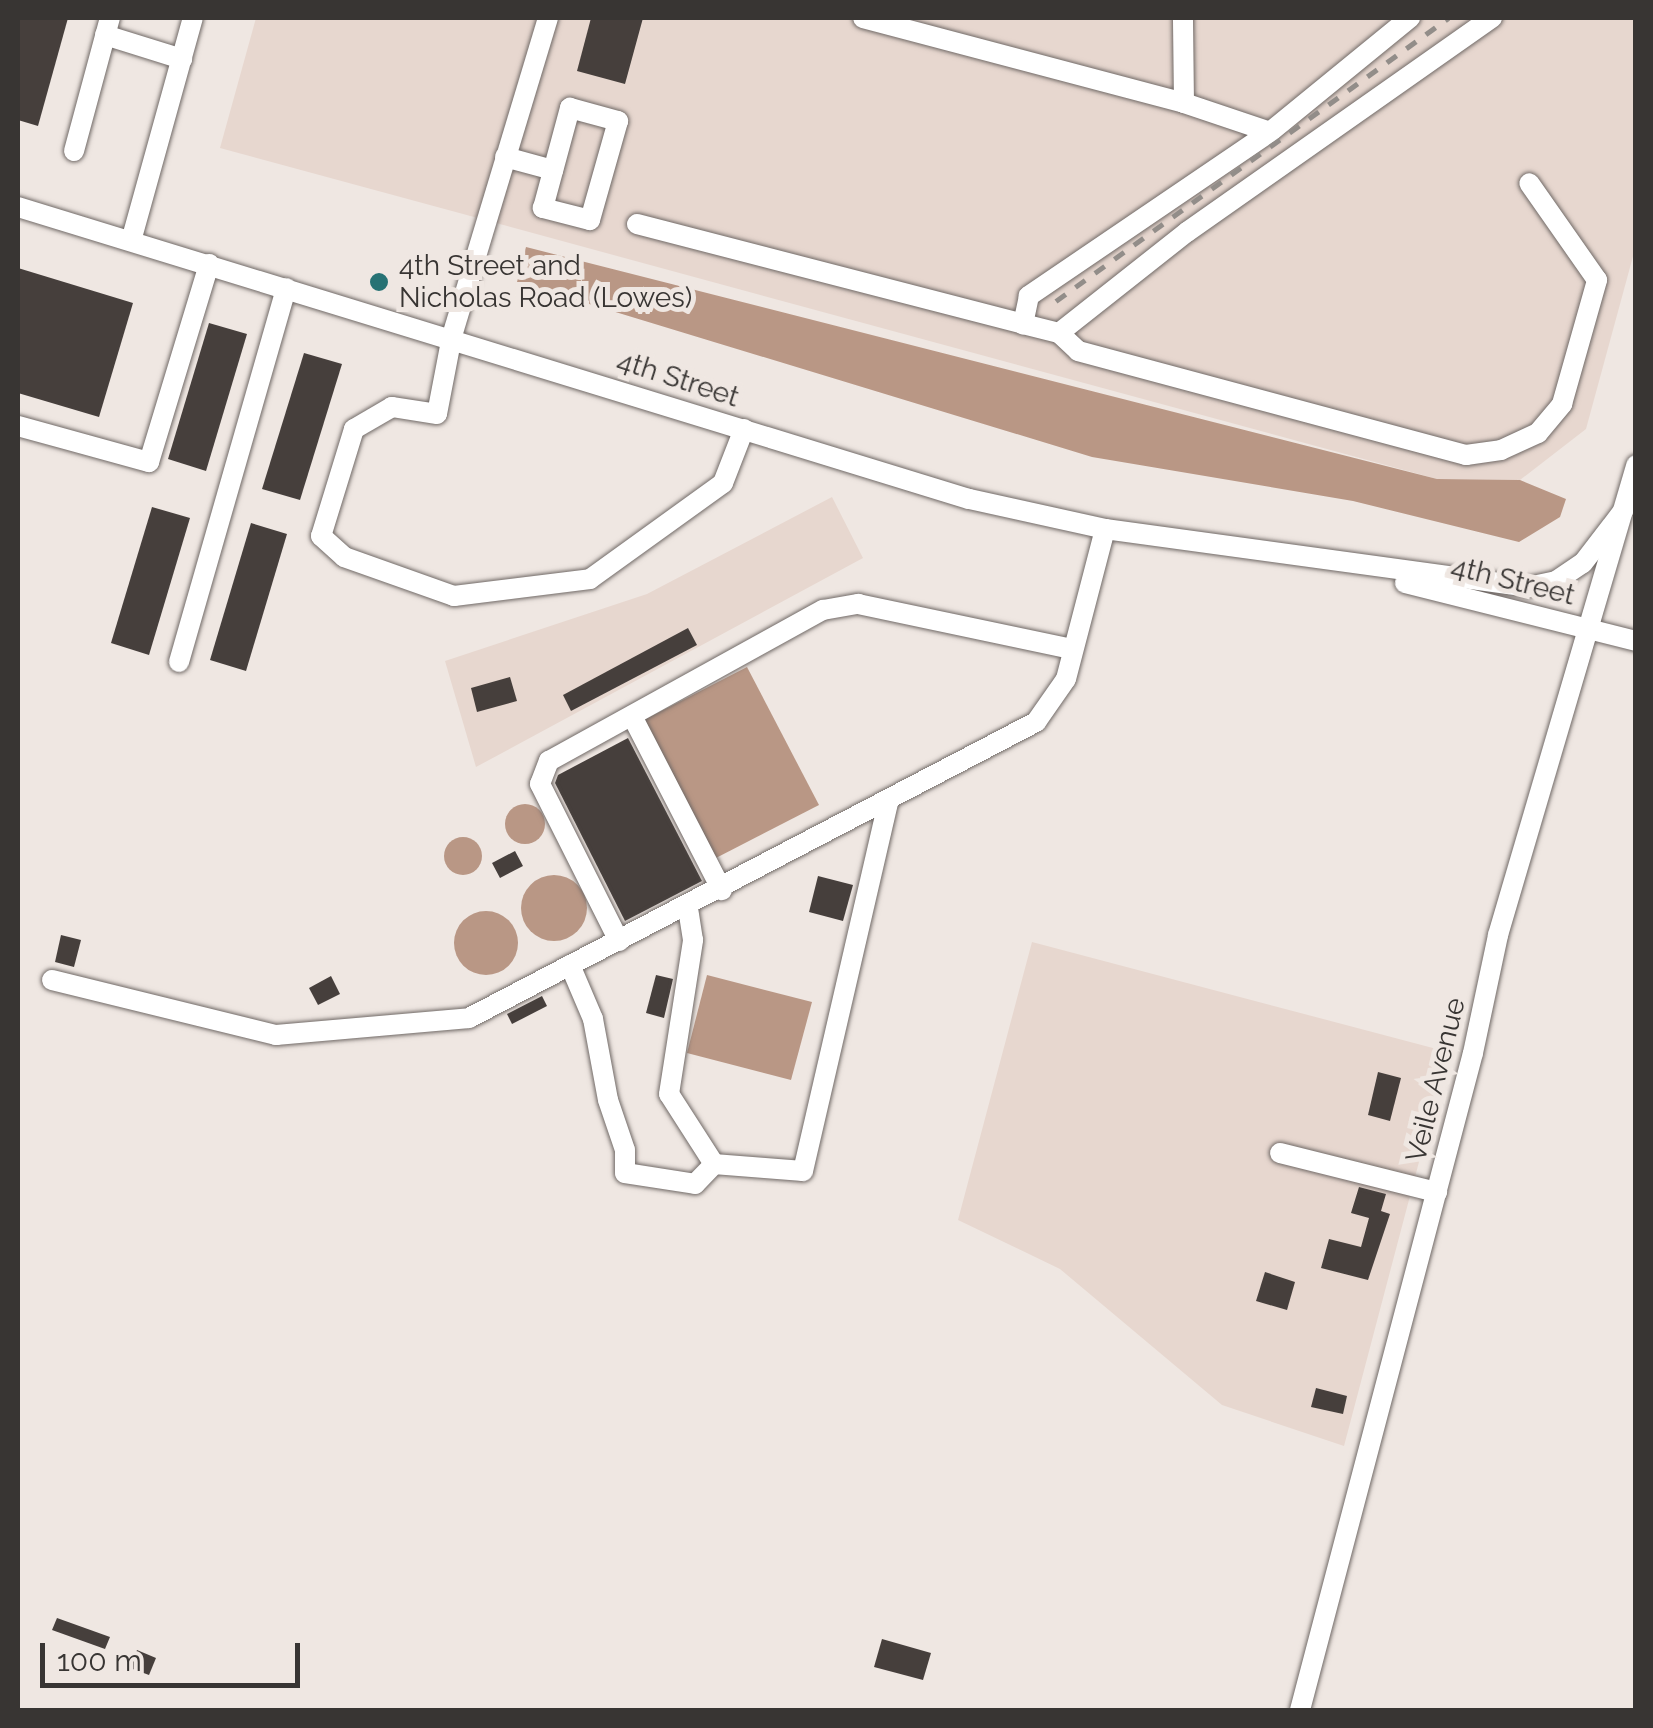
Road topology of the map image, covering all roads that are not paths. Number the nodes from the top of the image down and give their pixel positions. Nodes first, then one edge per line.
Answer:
1 (194, 18) edge
2 (548, 18) edge
3 (863, 18) edge
4 (1183, 18) edge
5 (1410, 18) edge
6 (1492, 18) edge
7 (108, 26) edge
8 (182, 59) junction
9 (1184, 102) junction
10 (1270, 132) junction
11 (74, 151) dead end
12 (506, 157) junction
13 (553, 170) junction
14 (1529, 183) dead end
15 (18, 208) edge
16 (636, 224) dead end
17 (131, 242) junction
18 (208, 264) junction
19 (286, 288) junction
20 (1023, 324) junction
21 (1059, 332) junction
22 (452, 336) junction
23 (18, 426) edge
24 (744, 428) junction
25 (1636, 465) edge
26 (1623, 512) junction
27 (1105, 529) junction
28 (1331, 564) junction
29 (1590, 629) junction
30 (1636, 641) edge
31 (1072, 649) junction
32 (178, 662) dead end
33 (632, 716) junction
34 (888, 803) junction
35 (722, 890) junction
36 (688, 907) junction
37 (618, 941) junction
38 (570, 966) junction
39 (52, 980) dead end
40 (1280, 1153) dead end
41 (714, 1164) junction
42 (1437, 1192) junction
43 (1300, 1710) edge

1 - 8 street
2 - 12 street
3 - 9 street
4 - 9 street
5 - 10 street
6 - 21 street
7 - 8 street
7 - 11 street
8 - 17 street
9 - 10 street
10 - 20 street
12 - 13 street
12 - 22 street
13 - 13 street
14 - 21 street
15 - 17 street, 4th Street
16 - 20 street
17 - 18 street, 4th Street
18 - 19 street, 4th Street
18 - 23 street
19 - 22 street, 4th Street
19 - 32 street
20 - 21 street
22 - 24 street, 4th Street
22 - 24 street
24 - 27 street, 4th Street
25 - 26 street, Veile Avenue
26 - 28 street
26 - 29 street, Veile Avenue
27 - 28 street, 4th Street
27 - 31 street
28 - 29 street, 4th Street
29 - 30 street, 4th Street
29 - 42 street, Veile Avenue
31 - 33 street
31 - 34 street
33 - 35 street
33 - 37 street
34 - 35 street
34 - 41 street
35 - 36 street
36 - 37 street
36 - 41 street
37 - 38 street
38 - 39 street
38 - 41 street
40 - 42 street
42 - 43 street, Veile Avenue

